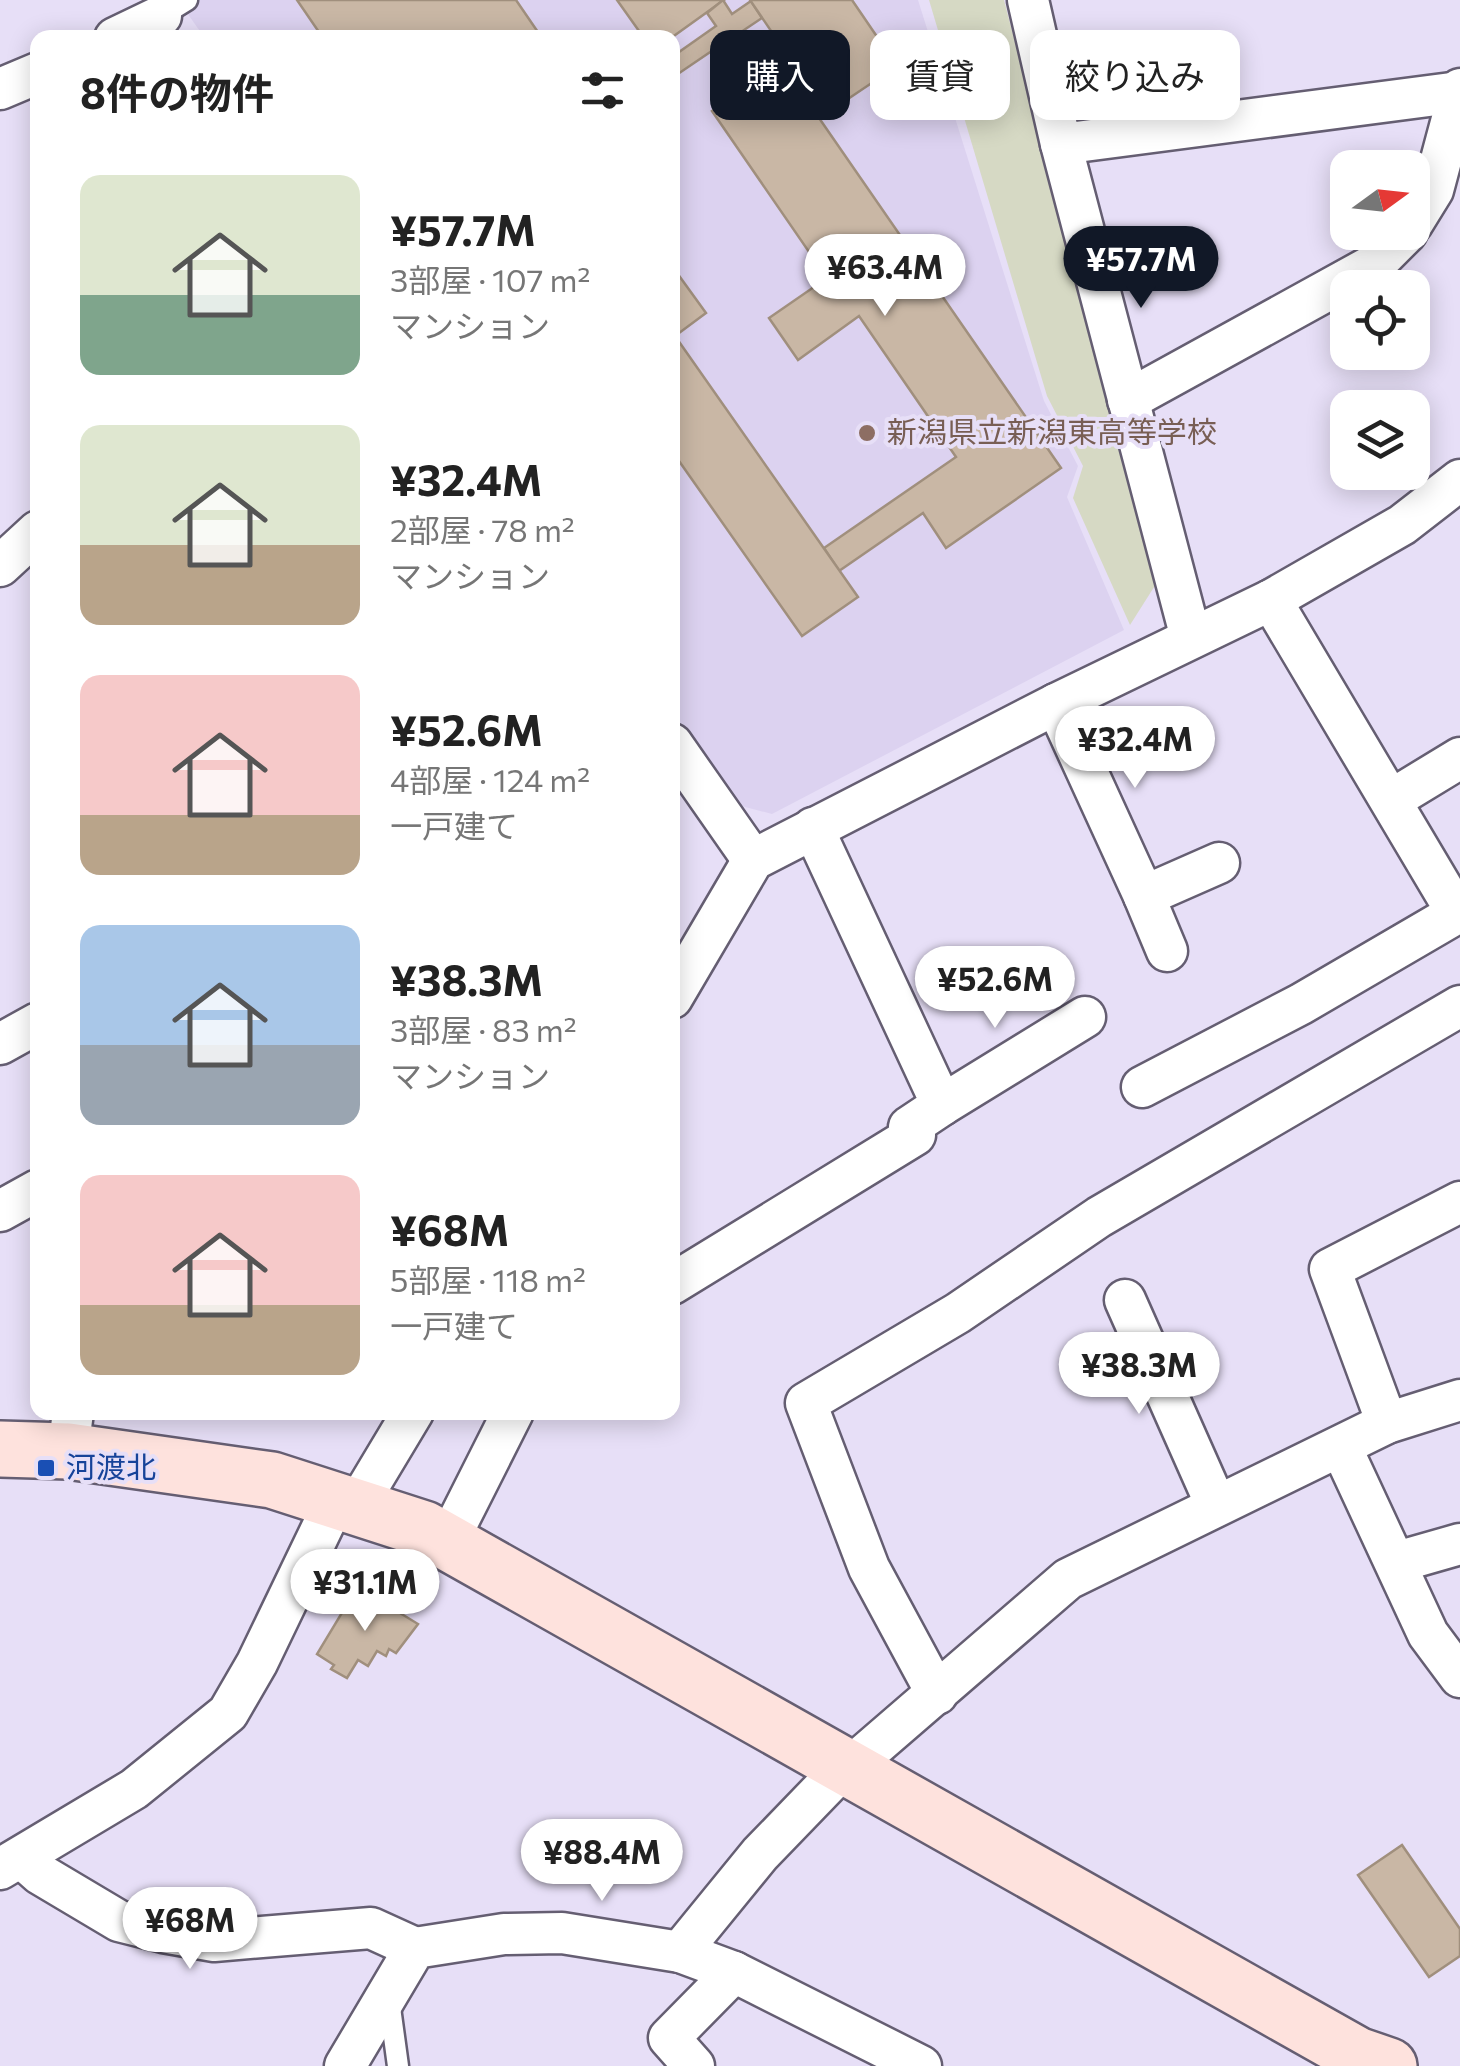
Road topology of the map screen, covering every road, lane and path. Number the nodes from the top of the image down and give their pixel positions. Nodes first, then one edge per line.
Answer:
1 (1028, 0) edge
2 (169, 13) edge
3 (132, 30) edge
4 (30, 76) edge
5 (0, 88) edge
6 (1460, 91) edge
7 (1061, 144) junction
8 (1430, 195) edge
9 (1389, 250) edge
10 (1128, 400) junction
11 (1460, 480) edge
12 (30, 538) edge
13 (0, 566) edge
14 (1271, 600) junction
15 (1191, 638) junction
16 (1056, 704) junction
17 (680, 755) edge
18 (1460, 758) edge
19 (1390, 800) junction
20 (813, 828) junction
21 (753, 860) junction
22 (1219, 863) dead end
23 (1144, 896) junction
24 (1167, 951) dead end
25 (680, 984) edge
26 (1460, 1006) edge
27 (1085, 1017) dead end
28 (30, 1027) edge
29 (0, 1044) edge
30 (1142, 1087) dead end
31 (942, 1105) junction
32 (1460, 1202) edge
33 (680, 1279) edge
34 (1125, 1300) dead end
35 (1460, 1400) edge
36 (407, 1420) edge
37 (509, 1420) edge
38 (1386, 1422) junction
39 (70, 1432) edge
40 (1342, 1447) junction
41 (0, 1449) edge
42 (345, 1504) junction
43 (1216, 1505) junction
44 (448, 1541) junction
45 (1460, 1544) edge
46 (1397, 1562) junction
47 (1460, 1678) edge
48 (938, 1694) junction
49 (846, 1768) junction
50 (11, 1864) edge
51 (414, 1948) junction
52 (680, 1952) junction
53 (734, 1972) junction
54 (388, 1994) junction
55 (344, 2066) edge
56 (398, 2066) edge
57 (694, 2066) edge
58 (922, 2066) edge
59 (1390, 2066) edge

1 - 7 street
2 - 3 street
4 - 5 street
6 - 7 street
6 - 8 street
7 - 10 street
9 - 10 street
10 - 15 street
11 - 14 street
12 - 13 street
14 - 15 street
14 - 19 street
15 - 16 street
16 - 20 street
16 - 23 street
17 - 21 street
18 - 19 street
19 - 30 street
20 - 21 street
20 - 31 street
21 - 25 street
22 - 23 street
23 - 24 street
26 - 48 street
27 - 31 street
28 - 29 street
31 - 33 street
32 - 38 street
34 - 43 street
35 - 38 street
36 - 42 street
37 - 44 street
38 - 40 street
39 - 41 street
39 - 42 street
40 - 43 street
40 - 46 street
42 - 44 street
42 - 50 street
43 - 48 street
44 - 49 street
45 - 46 street
46 - 47 street
48 - 49 street
49 - 52 street
49 - 59 street
50 - 51 street
51 - 52 street
51 - 54 street
52 - 53 street
53 - 57 street
53 - 58 street
54 - 55 street
54 - 56 lane

